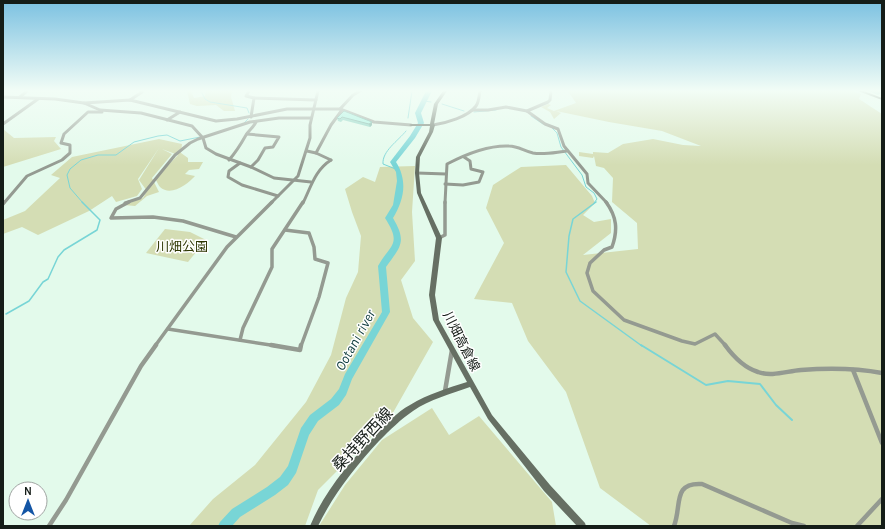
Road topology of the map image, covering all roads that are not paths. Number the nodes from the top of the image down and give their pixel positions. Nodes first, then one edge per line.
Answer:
1 (15, 116) edge
2 (84, 116) edge
3 (151, 116) edge
4 (174, 116) edge
5 (195, 116) edge
6 (251, 116) joint
7 (337, 116) edge
8 (357, 116) edge
9 (433, 116) edge
10 (460, 116) edge
11 (533, 116) edge
12 (312, 118) joint
13 (167, 120) junction
14 (250, 122) junction
15 (256, 122) junction
16 (3, 124) edge
17 (411, 125) joint
18 (431, 126) junction
19 (247, 134) junction
20 (202, 136) junction
21 (307, 151) junction
22 (565, 151) junction
23 (316, 153) junction
24 (464, 157) junction
25 (229, 160) junction
26 (240, 164) junction
27 (252, 167) junction
28 (417, 174) junction
29 (446, 174) junction
30 (296, 179) junction
31 (311, 182) junction
32 (445, 184) junction
33 (278, 196) junction
34 (3, 204) edge
35 (285, 230) junction
36 (236, 237) junction
37 (439, 238) junction
38 (168, 329) junction
39 (240, 340) junction
40 (452, 350) junction
41 (854, 370) junction
42 (882, 373) edge
43 (471, 384) junction
44 (445, 392) junction
45 (882, 442) edge
46 (882, 499) edge
47 (49, 526) edge
48 (314, 526) edge
49 (582, 526) edge
50 (674, 526) edge
51 (804, 526) edge
52 (857, 526) edge

1 - 16 street
2 - 34 street
3 - 13 street
4 - 13 street
5 - 6 street
6 - 14 street
7 - 23 street
8 - 17 street
9 - 18 street
10 - 18 street
11 - 22 street
12 - 15 street
12 - 21 street
13 - 20 street
14 - 15 street
14 - 20 street
15 - 19 street
17 - 18 street
18 - 28 street
19 - 25 street
19 - 27 street
20 - 25 street
20 - 36 street
21 - 23 street
21 - 30 street
22 - 24 street
22 - 41 street
23 - 31 street
24 - 29 street
24 - 32 street
25 - 26 street
26 - 27 street
26 - 33 street
27 - 30 street
28 - 29 street
28 - 37 street
29 - 32 street
30 - 31 street
30 - 33 street
31 - 35 street
32 - 37 street
33 - 36 street
35 - 39 street
35 - 39 street
36 - 38 street
37 - 40 street, 川畑高倉線
38 - 39 street
38 - 47 street
40 - 43 street, 川畑高倉線
40 - 44 street
41 - 42 street
41 - 45 street
43 - 44 street, 桑持野西線
43 - 49 street, 川畑高倉線
44 - 48 street, 桑持野西線
46 - 52 street
50 - 51 street

